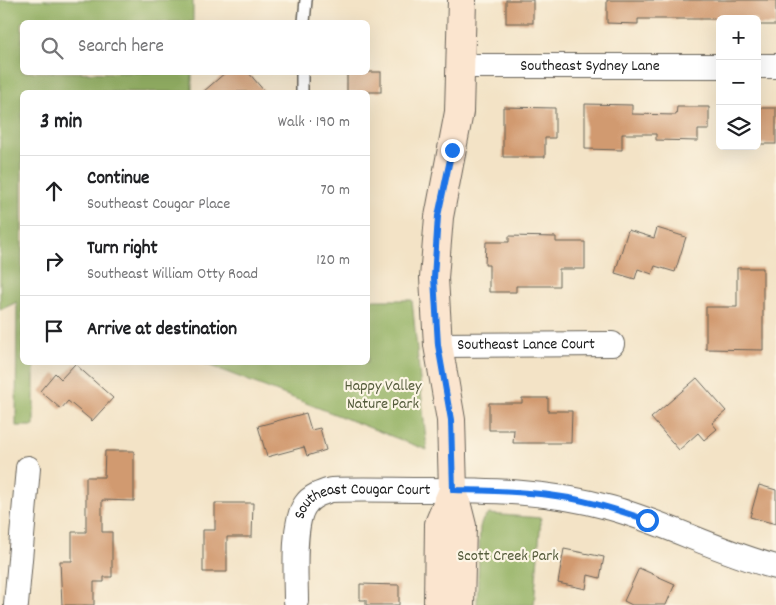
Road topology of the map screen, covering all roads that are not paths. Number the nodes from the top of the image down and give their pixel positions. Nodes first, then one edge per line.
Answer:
1 (306, 0) edge
2 (462, 0) edge
3 (304, 20) edge
4 (461, 66) junction
5 (716, 66) edge
6 (761, 66) edge
7 (776, 66) edge
8 (302, 75) edge
9 (302, 90) edge
10 (612, 344) dead end
11 (438, 345) junction
12 (28, 468) dead end
13 (453, 490) junction
14 (776, 567) edge
15 (296, 602) dead end
16 (16, 605) edge
17 (438, 605) edge
18 (460, 605) edge

1 - 3 lane
2 - 4 street
4 - 5 street, Southeast Sydney Lane
4 - 11 street
6 - 7 street
8 - 9 lane
10 - 11 street, Southeast Lance Court
11 - 13 street
12 - 16 street
13 - 14 street, Southeast Cougar Court
13 - 15 street, Southeast Cougar Court
13 - 17 street
13 - 18 street

